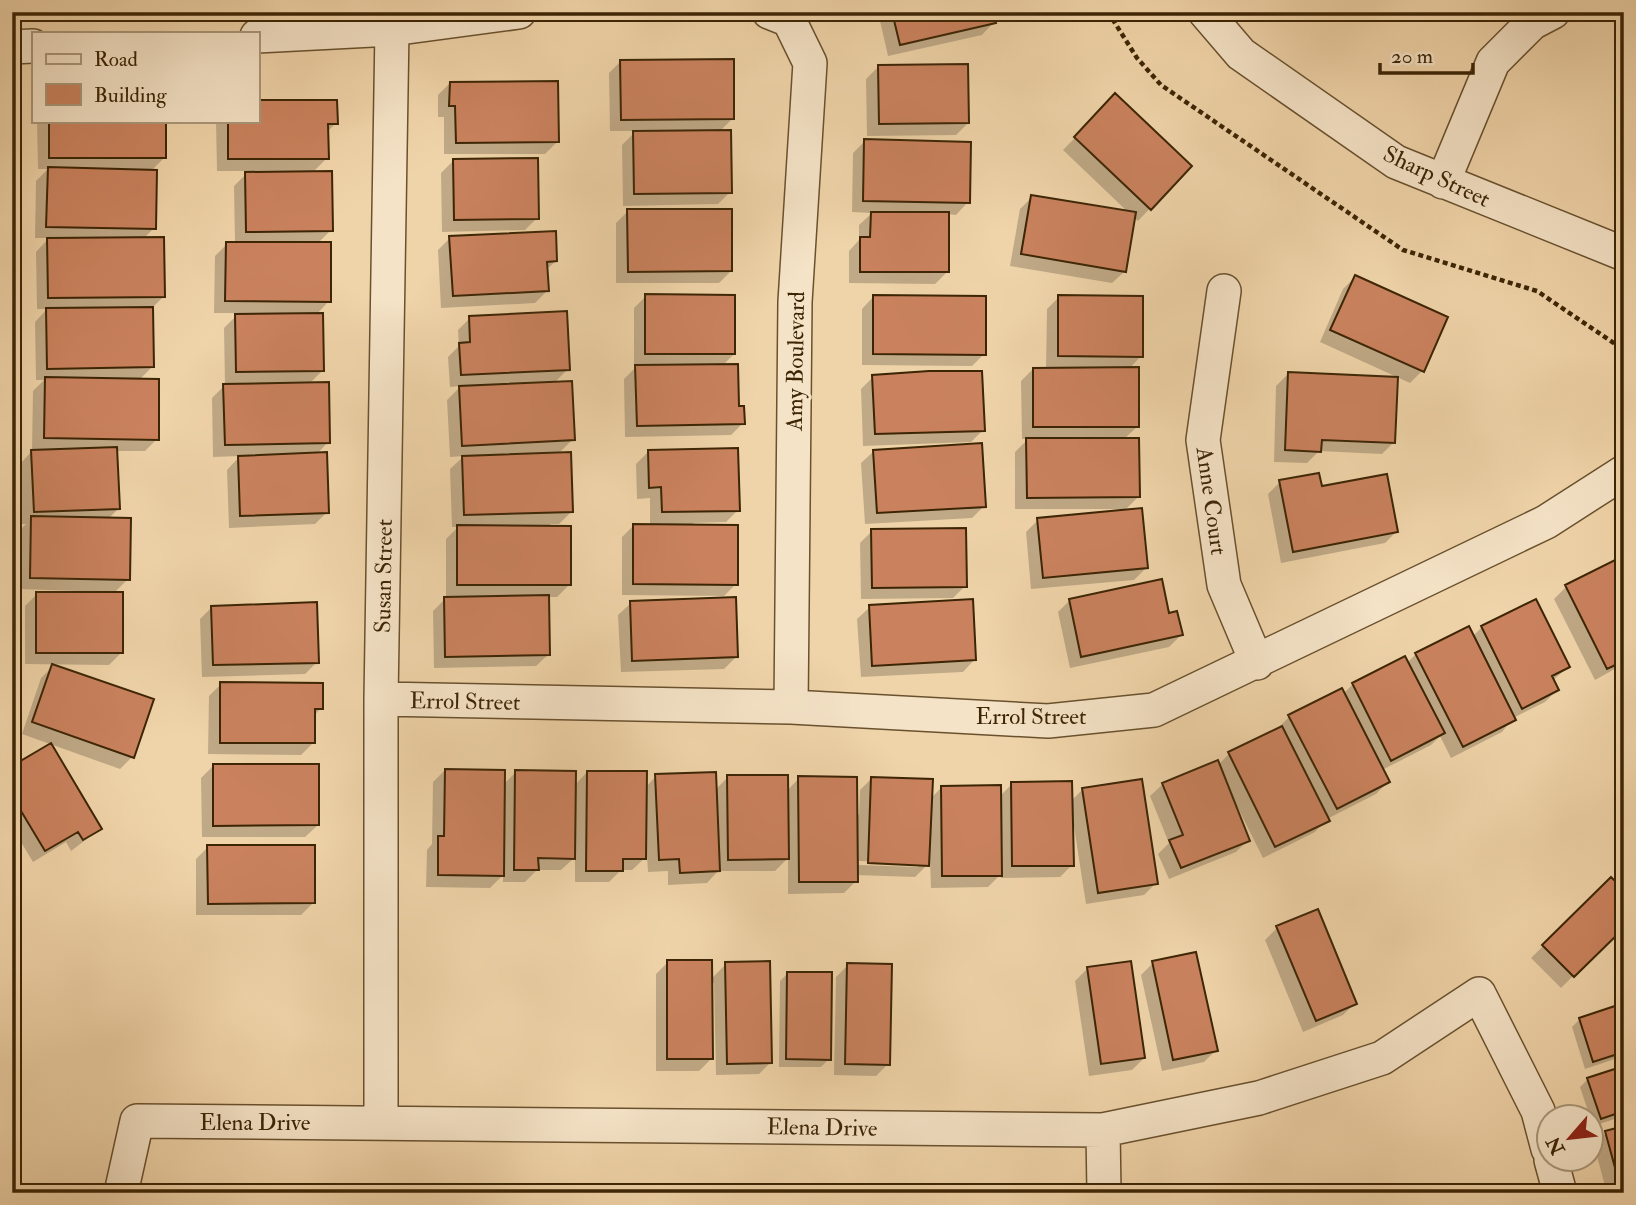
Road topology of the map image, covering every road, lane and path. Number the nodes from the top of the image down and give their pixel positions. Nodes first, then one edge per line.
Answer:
1 (519, 12) edge
2 (1108, 12) edge
3 (1205, 12) edge
4 (1553, 12) edge
5 (779, 16) edge
6 (392, 29) junction
7 (259, 36) edge
8 (12, 47) edge
9 (32, 47) edge
10 (1443, 182) junction
11 (1624, 254) edge
12 (1224, 291) dead end
13 (1624, 350) edge
14 (1624, 471) edge
15 (1257, 663) junction
16 (381, 699) junction
17 (791, 707) junction
18 (1534, 1104) edge
19 (381, 1123) junction
20 (1103, 1130) junction
21 (1555, 1174) edge
22 (121, 1193) edge
23 (1104, 1193) edge
24 (1560, 1193) edge

1 - 6 street
2 - 13 path
3 - 10 street, Sharp Street
4 - 10 street
5 - 17 street, Amy Boulevard
6 - 7 street
6 - 16 street, Susan Street
8 - 9 street
10 - 11 street, Sharp Street
12 - 15 street, Anne Court
14 - 15 street, Errol Street
15 - 17 street, Errol Street
16 - 17 street, Errol Street
16 - 19 street, Susan Street
18 - 20 street, Elena Drive
19 - 20 street, Elena Drive
19 - 22 street, Elena Drive
20 - 23 street
21 - 24 street

